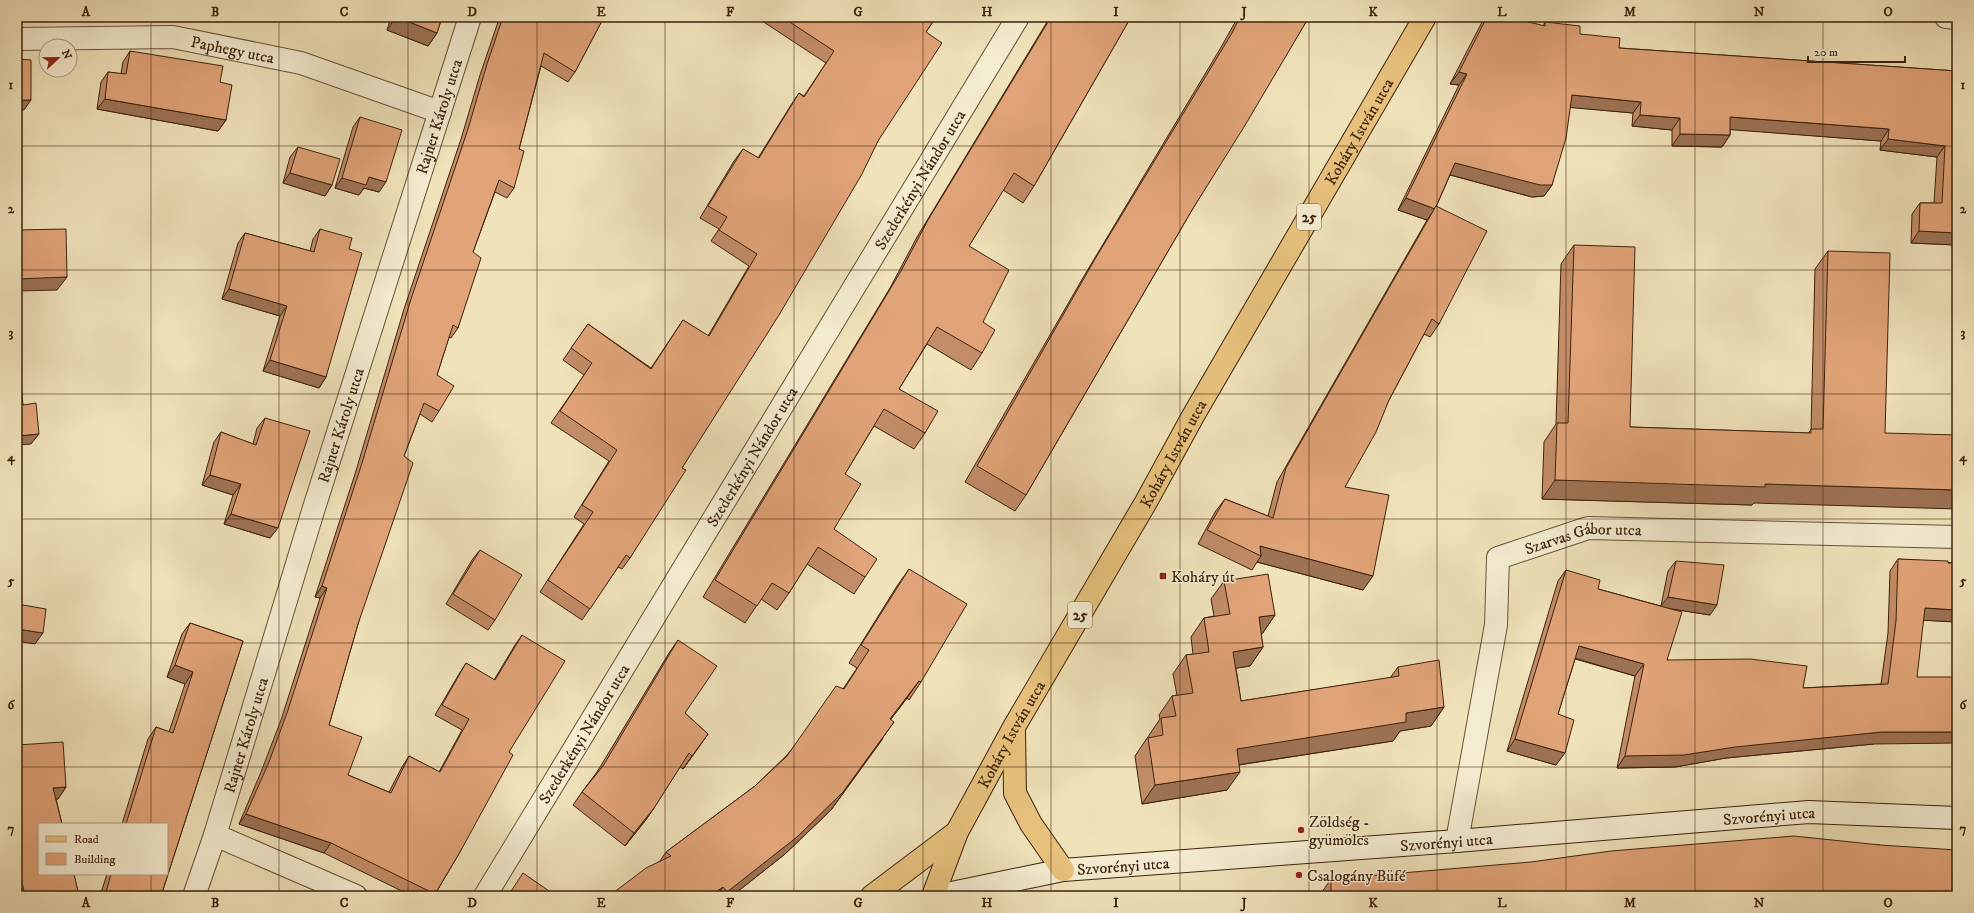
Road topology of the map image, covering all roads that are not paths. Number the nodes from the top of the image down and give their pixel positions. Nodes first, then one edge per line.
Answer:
1 (470, 17) edge
2 (1018, 17) edge
3 (1425, 17) edge
4 (1946, 17) edge
5 (1957, 18) edge
6 (17, 39) edge
7 (440, 112) junction
8 (1957, 537) edge
9 (1014, 727) junction
10 (1957, 818) edge
11 (957, 832) junction
12 (215, 835) junction
13 (1457, 841) junction
14 (1063, 870) junction
15 (194, 896) edge
16 (356, 896) edge
17 (484, 896) edge
18 (872, 896) edge
19 (932, 896) edge
20 (937, 896) edge

1 - 7 street, Rajner Károly utca
2 - 17 street, Szederkényi Nándor utca
3 - 9 main road, Koháry István utca / 25
4 - 5 street
6 - 7 street, Paphegy utca
7 - 12 street, Rajner Károly utca
8 - 13 street, Szarvas Gábor utca
9 - 11 main road, Koháry István utca / 25
9 - 14 main road
10 - 13 street, Szvorényi utca
11 - 18 main road
11 - 19 main road, Koháry István utca / 25
12 - 15 street, Rajner Károly utca
12 - 16 street
13 - 14 street, Szvorényi utca
14 - 20 street, Szvorényi utca

